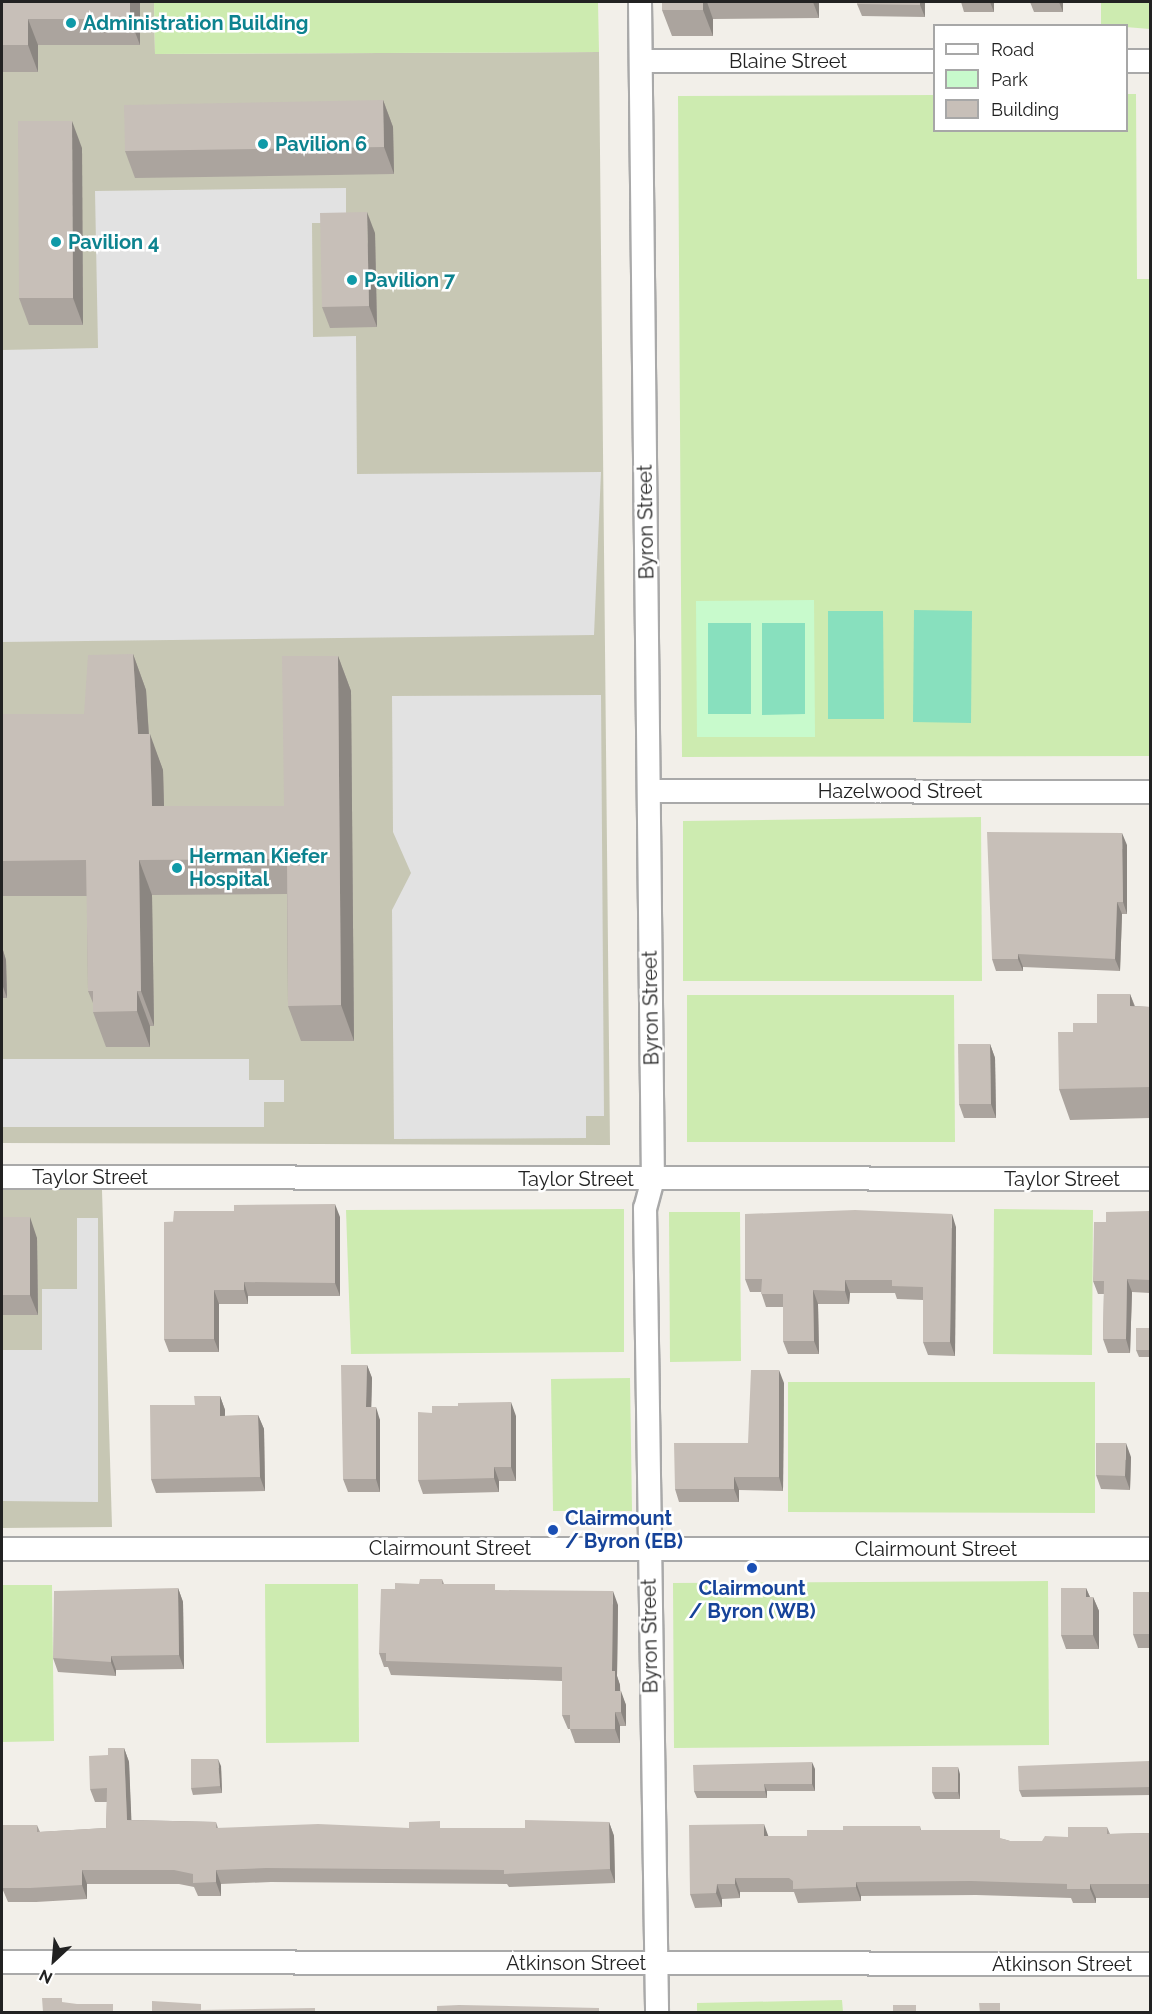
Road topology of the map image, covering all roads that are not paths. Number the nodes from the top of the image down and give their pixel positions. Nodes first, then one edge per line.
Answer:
1 (640, 2) edge
2 (641, 61) junction
3 (933, 61) edge
4 (1128, 61) edge
5 (1150, 61) edge
6 (649, 791) junction
7 (1150, 792) edge
8 (2, 1177) edge
9 (653, 1179) junction
10 (1150, 1179) edge
11 (649, 1548) junction
12 (2, 1549) edge
13 (1150, 1549) edge
14 (2, 1962) edge
15 (657, 1963) junction
16 (1150, 1964) edge
17 (657, 2013) edge

1 - 2 street, Byron Street
2 - 3 street, Blaine Street
2 - 6 street, Byron Street
4 - 5 street
6 - 7 street, Hazelwood Street
6 - 9 street, Byron Street
8 - 9 street, Taylor Street
9 - 10 street, Taylor Street
9 - 11 street, Byron Street
11 - 12 street, Clairmount Street
11 - 13 street, Clairmount Street
11 - 15 street, Byron Street
14 - 15 street, Atkinson Street
15 - 16 street, Atkinson Street
15 - 17 street, Byron Street

